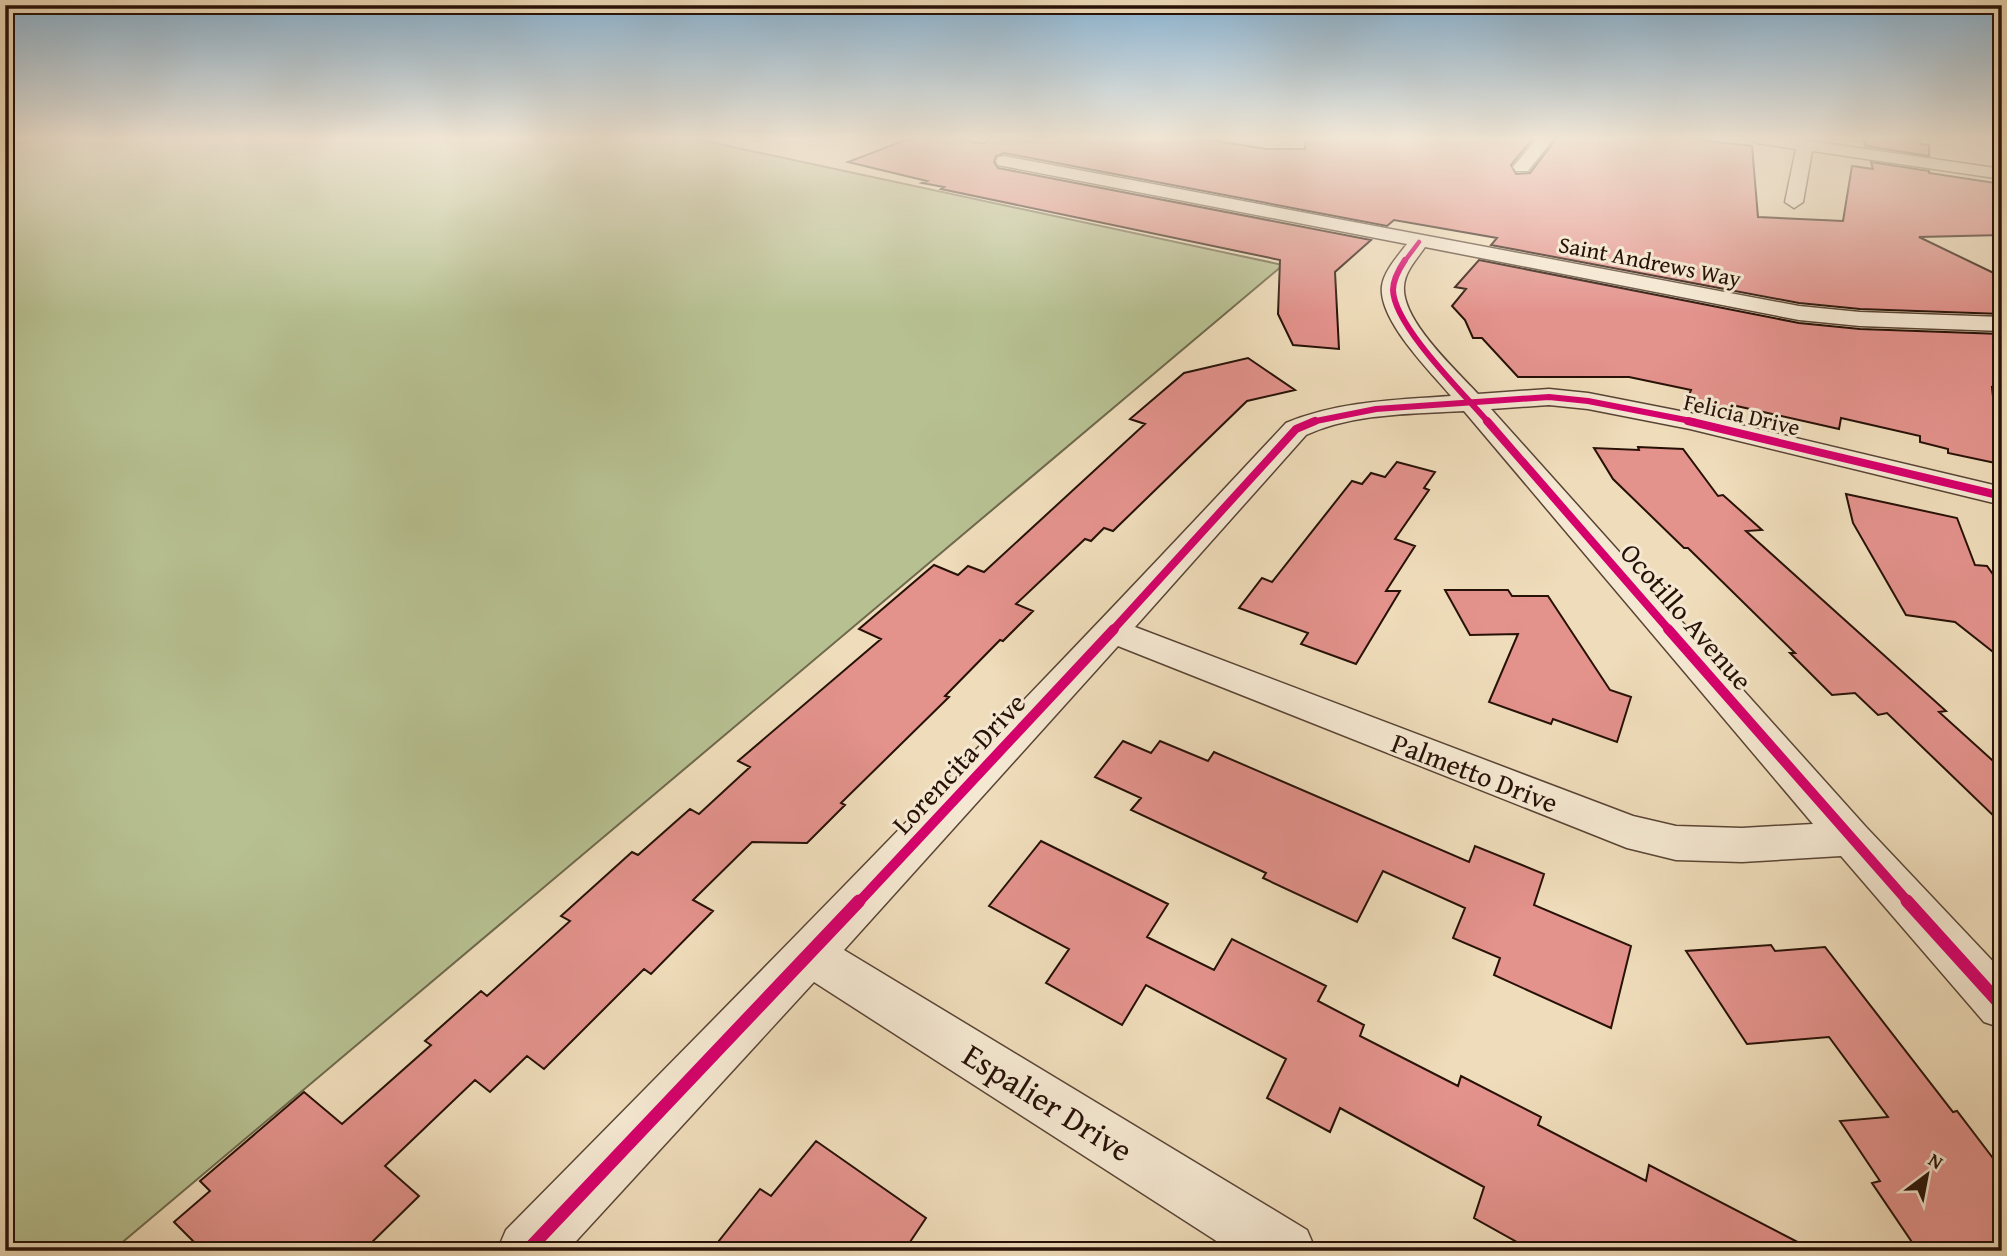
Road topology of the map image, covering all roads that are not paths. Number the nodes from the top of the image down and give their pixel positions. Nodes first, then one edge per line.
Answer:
1 (1186, 197) edge
2 (1795, 197) edge
3 (1794, 202) dead end
4 (1419, 242) junction
5 (2002, 324) edge
6 (1469, 401) junction
7 (2002, 496) edge
8 (1112, 631) junction
9 (1851, 839) junction
10 (810, 954) junction
11 (2002, 1006) edge
12 (527, 1251) edge
13 (1286, 1251) edge

1 - 4 street, Saint Andrews Way
2 - 3 street
4 - 5 street, Saint Andrews Way
4 - 6 street, Ocotillo Avenue
6 - 7 street, Felicia Drive
6 - 8 street, Lorencita Drive
6 - 9 street, Ocotillo Avenue
8 - 9 street, Palmetto Drive
8 - 10 street, Lorencita Drive
9 - 11 street, Ocotillo Avenue
10 - 12 street, Lorencita Drive
10 - 13 street, Espalier Drive

